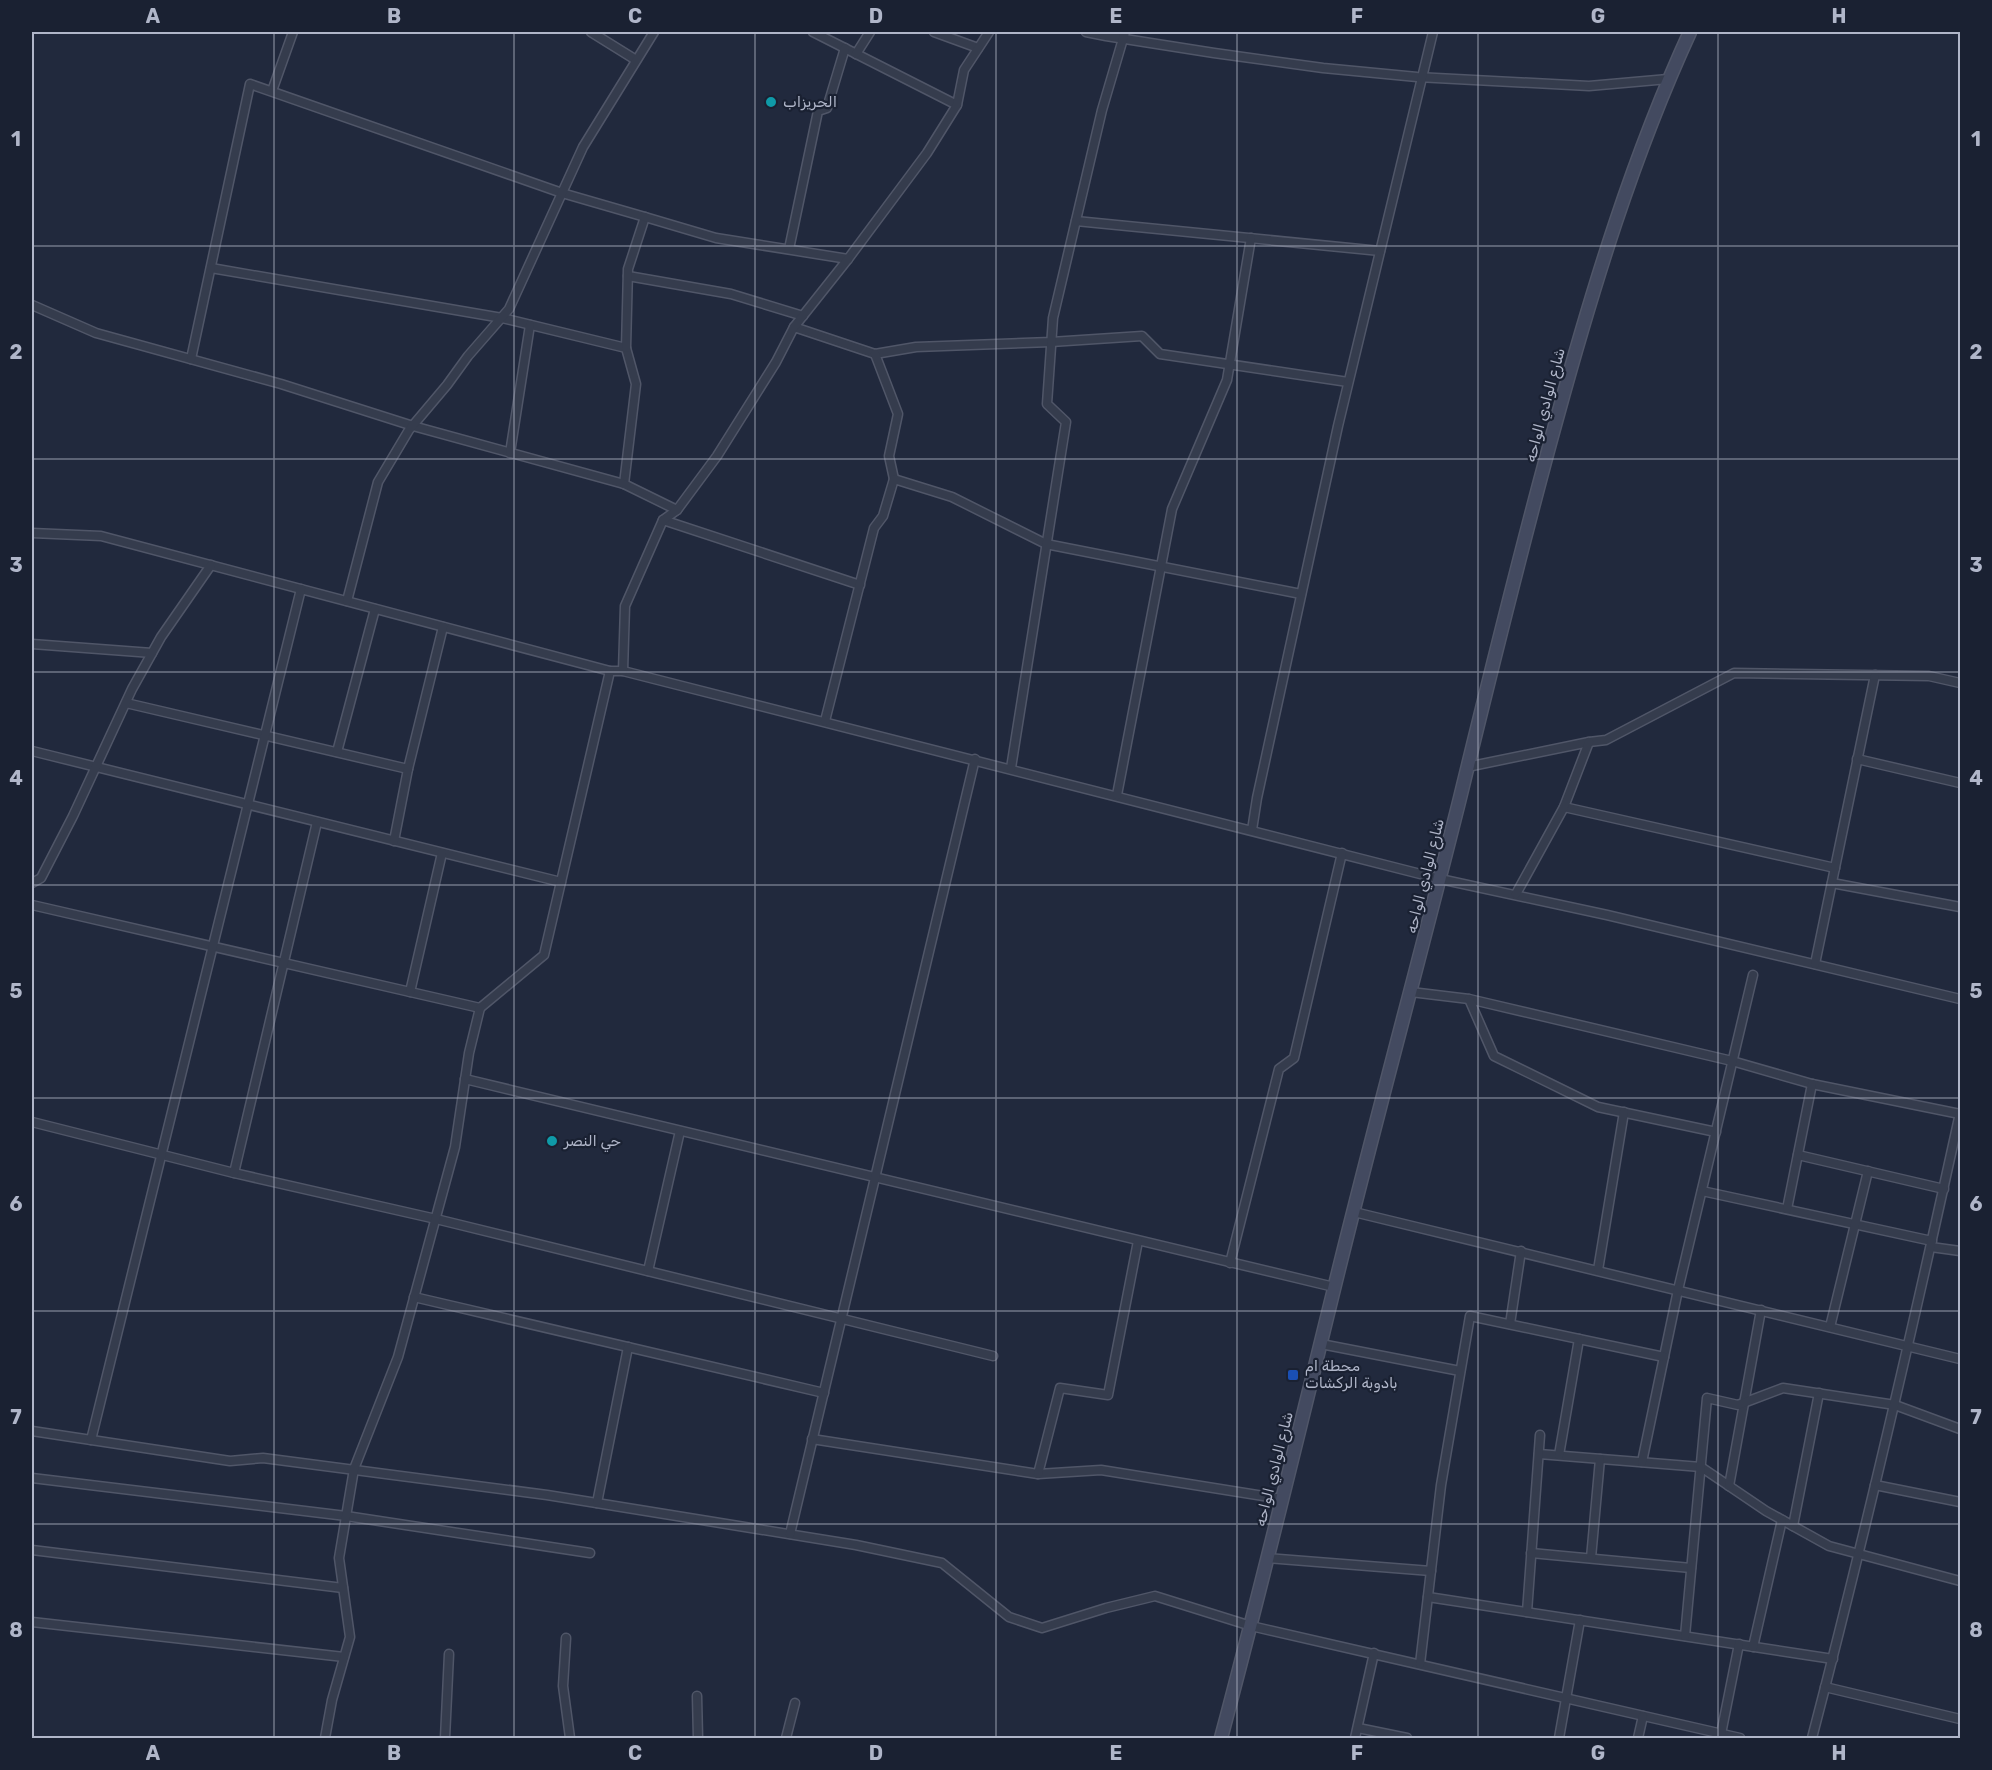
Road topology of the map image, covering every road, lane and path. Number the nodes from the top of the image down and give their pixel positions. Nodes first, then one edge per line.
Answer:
1 (293, 32) edge
2 (591, 32) edge
3 (654, 32) edge
4 (813, 32) edge
5 (870, 32) edge
6 (934, 32) edge
7 (989, 32) edge
8 (1086, 32) edge
9 (1433, 32) edge
10 (1690, 32) edge
11 (1124, 35) edge
12 (845, 48) junction
13 (978, 48) junction
14 (856, 54) junction
15 (636, 60) junction
16 (1422, 78) junction
17 (1668, 79) junction
18 (272, 91) junction
19 (957, 105) junction
20 (562, 193) junction
21 (645, 217) junction
22 (1076, 220) junction
23 (1251, 238) junction
24 (789, 249) junction
25 (1380, 251) junction
26 (848, 259) junction
27 (211, 268) junction
28 (628, 276) junction
29 (32, 305) edge
30 (803, 316) junction
31 (502, 318) junction
32 (530, 325) junction
33 (794, 327) junction
34 (1051, 342) junction
35 (626, 348) junction
36 (875, 354) junction
37 (191, 359) junction
38 (1230, 365) junction
39 (1348, 382) junction
40 (413, 426) junction
41 (510, 453) junction
42 (894, 480) junction
43 (624, 484) junction
44 (677, 510) junction
45 (663, 520) junction
46 (32, 533) edge
47 (1046, 544) junction
48 (211, 565) junction
49 (1161, 567) junction
50 (860, 585) junction
51 (301, 589) junction
52 (1301, 594) junction
53 (347, 601) junction
54 (375, 609) junction
55 (443, 627) junction
56 (32, 644) edge
57 (152, 652) junction
58 (610, 671) junction
59 (623, 671) junction
60 (1875, 675) junction
61 (1960, 683) edge
62 (126, 703) junction
63 (825, 721) junction
64 (265, 735) junction
65 (1589, 742) junction
66 (32, 751) edge
67 (337, 752) junction
68 (975, 759) junction
69 (1857, 759) junction
70 (96, 766) junction
71 (1467, 767) junction
72 (1011, 768) junction
73 (408, 769) junction
74 (1960, 783) edge
75 (1117, 795) junction
76 (248, 804) junction
77 (1564, 807) junction
78 (318, 822) junction
79 (1252, 830) junction
80 (394, 841) junction
81 (1342, 852) junction
82 (442, 853) junction
83 (1835, 868) junction
84 (1440, 879) junction
85 (561, 882) junction
86 (32, 883) edge
87 (1832, 883) junction
88 (1516, 894) junction
89 (32, 904) edge
90 (1960, 907) edge
91 (213, 946) junction
92 (284, 963) junction
93 (1815, 964) junction
94 (1753, 975) dead end
95 (410, 992) junction
96 (1411, 992) junction
97 (1469, 999) junction
98 (1960, 999) edge
99 (480, 1008) junction
100 (1732, 1061) junction
101 (465, 1079) junction
102 (1812, 1084) junction
103 (1624, 1112) junction
104 (1960, 1114) edge
105 (32, 1122) edge
106 (680, 1131) junction
107 (1716, 1132) junction
108 (162, 1155) junction
109 (1798, 1155) junction
110 (1868, 1171) junction
111 (234, 1173) junction
112 (875, 1178) junction
113 (1944, 1189) junction
114 (1702, 1191) junction
115 (1787, 1209) junction
116 (1354, 1212) junction
117 (436, 1219) junction
118 (1855, 1224) junction
119 (1138, 1241) junction
120 (1932, 1244) junction
121 (1521, 1251) junction
122 (1960, 1251) edge
123 (1230, 1263) junction
124 (1598, 1270) junction
125 (648, 1271) junction
126 (1334, 1287) junction
127 (1678, 1290) junction
128 (414, 1298) junction
129 (1761, 1310) junction
130 (841, 1319) junction
131 (1510, 1324) junction
132 (1830, 1327) junction
133 (1579, 1339) junction
134 (1321, 1344) junction
135 (1909, 1346) junction
136 (628, 1347) junction
137 (993, 1356) dead end
138 (1664, 1357) junction
139 (1960, 1359) edge
140 (1460, 1371) junction
141 (824, 1393) junction
142 (1819, 1393) junction
143 (1744, 1403) junction
144 (1895, 1405) junction
145 (1960, 1429) edge
146 (32, 1431) edge
147 (1540, 1434) dead end
148 (813, 1439) junction
149 (91, 1440) junction
150 (1539, 1454) junction
151 (1559, 1455) junction
152 (1600, 1459) junction
153 (1642, 1462) junction
154 (1701, 1467) junction
155 (354, 1469) junction
156 (1038, 1474) junction
157 (32, 1478) edge
158 (1875, 1485) junction
159 (1729, 1486) junction
160 (1282, 1499) junction
161 (1960, 1502) edge
162 (597, 1503) junction
163 (346, 1516) junction
164 (1782, 1520) junction
165 (1793, 1526) junction
166 (790, 1534) junction
167 (32, 1550) edge
168 (1531, 1552) junction
169 (590, 1553) dead end
170 (1859, 1554) junction
171 (1268, 1558) junction
172 (1591, 1558) junction
173 (1691, 1568) junction
174 (1431, 1571) junction
175 (1960, 1581) edge
176 (343, 1588) junction
177 (1428, 1597) junction
178 (1527, 1612) junction
179 (1580, 1620) junction
180 (32, 1622) edge
181 (1251, 1626) junction
182 (1685, 1636) junction
183 (566, 1638) dead end
184 (1739, 1644) junction
185 (1753, 1647) junction
186 (1374, 1653) junction
187 (449, 1654) dead end
188 (344, 1657) junction
189 (1833, 1659) junction
190 (1420, 1664) junction
191 (1826, 1687) junction
192 (697, 1696) dead end
193 (1568, 1698) junction
194 (795, 1703) dead end
195 (1643, 1716) junction
196 (1960, 1719) edge
197 (1358, 1728) junction
198 (1721, 1734) junction
199 (325, 1738) edge
200 (445, 1738) edge
201 (570, 1738) edge
202 (698, 1738) edge
203 (786, 1738) edge
204 (1221, 1738) edge
205 (1356, 1738) edge
206 (1407, 1738) edge
207 (1560, 1738) edge
208 (1638, 1738) edge
209 (1740, 1738) edge
210 (1812, 1738) edge

1 - 18 street
2 - 15 street
3 - 15 street
4 - 12 street
5 - 14 street
6 - 13 street
7 - 13 street
8 - 11 street
9 - 16 street
10 - 17 main road, شارع الوادي الواحه
11 - 16 street
11 - 22 street
12 - 14 street
12 - 24 street
13 - 19 street
14 - 19 street
15 - 20 street
16 - 17 street
16 - 25 street
17 - 71 main road, شارع الوادي الواحه
18 - 20 street
18 - 27 street
19 - 26 street
20 - 21 street
20 - 31 street
21 - 24 street
21 - 28 street
22 - 23 street
22 - 34 street
23 - 25 street
23 - 38 street
24 - 26 street
25 - 39 street
26 - 30 street
27 - 31 street
27 - 37 street
28 - 30 street
28 - 35 street
29 - 37 street
30 - 33 street
31 - 32 street
31 - 40 street
32 - 35 street
32 - 41 street
33 - 36 street
33 - 44 street
34 - 36 street
34 - 38 street
34 - 47 street
35 - 43 street
36 - 42 street
37 - 40 street
38 - 39 street
38 - 49 street
39 - 52 street
40 - 41 street
40 - 53 street
41 - 43 street
42 - 47 street
42 - 50 street
43 - 44 street
44 - 45 street
45 - 50 street
45 - 59 street
46 - 48 street
47 - 49 street
47 - 72 street
48 - 51 street
48 - 57 street
49 - 52 street
49 - 75 street
50 - 63 street
51 - 53 street
51 - 64 street
52 - 79 street
53 - 54 street
54 - 55 street
54 - 67 street
55 - 58 street
55 - 73 street
56 - 57 street
57 - 62 street
58 - 59 street
58 - 85 street
59 - 63 street
60 - 61 street
60 - 65 street
60 - 69 street
62 - 64 street
62 - 70 street
63 - 68 street
64 - 67 street
64 - 76 street
65 - 71 street
65 - 77 street
66 - 70 street
67 - 73 street
68 - 72 street
68 - 112 street
69 - 74 street
69 - 83 street
70 - 76 street
70 - 86 street
71 - 84 main road, شارع الوادي الواحه
72 - 75 street
73 - 80 street
75 - 79 street
76 - 78 street
76 - 91 street
77 - 83 street
77 - 88 street
78 - 80 street
78 - 92 street
79 - 81 street
80 - 82 street
81 - 84 street
81 - 123 street
82 - 85 street
82 - 95 street
83 - 87 street
84 - 88 street
84 - 96 main road, شارع الوادي الواحه
85 - 99 street
87 - 90 street
87 - 93 street
88 - 93 street
89 - 91 street
91 - 92 street
91 - 108 street
92 - 95 street
92 - 111 street
93 - 98 street
94 - 100 street
95 - 99 street
96 - 97 street
96 - 116 main road, شارع الوادي الواحه
97 - 100 street
97 - 103 street
99 - 101 street
100 - 102 street
100 - 107 street
101 - 106 street
101 - 117 street
102 - 104 street
102 - 109 street
103 - 107 street
103 - 124 street
104 - 113 street
105 - 108 street
106 - 112 street
106 - 125 street
107 - 114 street
108 - 111 street
108 - 149 street
109 - 110 street
109 - 115 street
110 - 113 street
110 - 118 street
111 - 117 street
112 - 119 street
112 - 130 street
113 - 120 street
114 - 115 street
114 - 127 street
115 - 118 street
116 - 121 street
116 - 126 main road, شارع الوادي الواحه
117 - 125 street
117 - 128 street
118 - 120 street
118 - 132 street
119 - 123 street
119 - 156 street
120 - 122 street
120 - 135 street
121 - 124 street
121 - 131 street
123 - 126 street
124 - 127 street
125 - 130 street
126 - 134 main road, شارع الوادي الواحه
127 - 129 street
127 - 138 street
128 - 136 street
128 - 155 street
129 - 132 street
129 - 143 street
130 - 137 street
130 - 141 street
131 - 133 street
131 - 140 street
132 - 135 street
133 - 138 street
133 - 151 street
134 - 140 street
134 - 160 main road, شارع الوادي الواحه
135 - 139 street
135 - 144 street
136 - 141 street
136 - 162 street
138 - 153 street
140 - 174 street
141 - 148 street
142 - 143 street
142 - 144 street
142 - 165 street
143 - 154 street
143 - 159 street
144 - 145 street
144 - 158 street
146 - 149 street
147 - 150 street
148 - 156 street
148 - 166 street
149 - 155 street
150 - 151 street
150 - 168 street
151 - 152 street
152 - 153 street
152 - 172 street
153 - 154 street
154 - 159 street
154 - 173 street
155 - 162 street
155 - 163 street
156 - 160 street
157 - 163 street
158 - 161 street
158 - 170 street
159 - 164 street
160 - 171 main road, شارع الوادي الواحه
162 - 166 street
163 - 169 street
163 - 176 street
164 - 165 street
164 - 185 street
165 - 170 street
166 - 181 street
167 - 176 street
168 - 172 street
168 - 178 street
170 - 175 street
170 - 189 street
171 - 174 street
171 - 181 main road, شارع الوادي الواحه
172 - 173 street
173 - 182 street
174 - 177 street
176 - 188 street
177 - 178 street
177 - 190 street
178 - 179 street
179 - 182 street
179 - 193 street
180 - 188 street
181 - 186 street
181 - 204 main road, شارع الوادي الواحه
182 - 184 street
183 - 201 street
184 - 185 street
184 - 198 street
185 - 189 street
186 - 190 street
186 - 197 street
187 - 200 street
188 - 199 street
189 - 191 street
190 - 193 street
191 - 196 street
191 - 210 street
192 - 202 street
193 - 195 street
193 - 207 street
194 - 203 street
195 - 198 street
195 - 208 street
197 - 205 street
197 - 206 street
198 - 209 street

